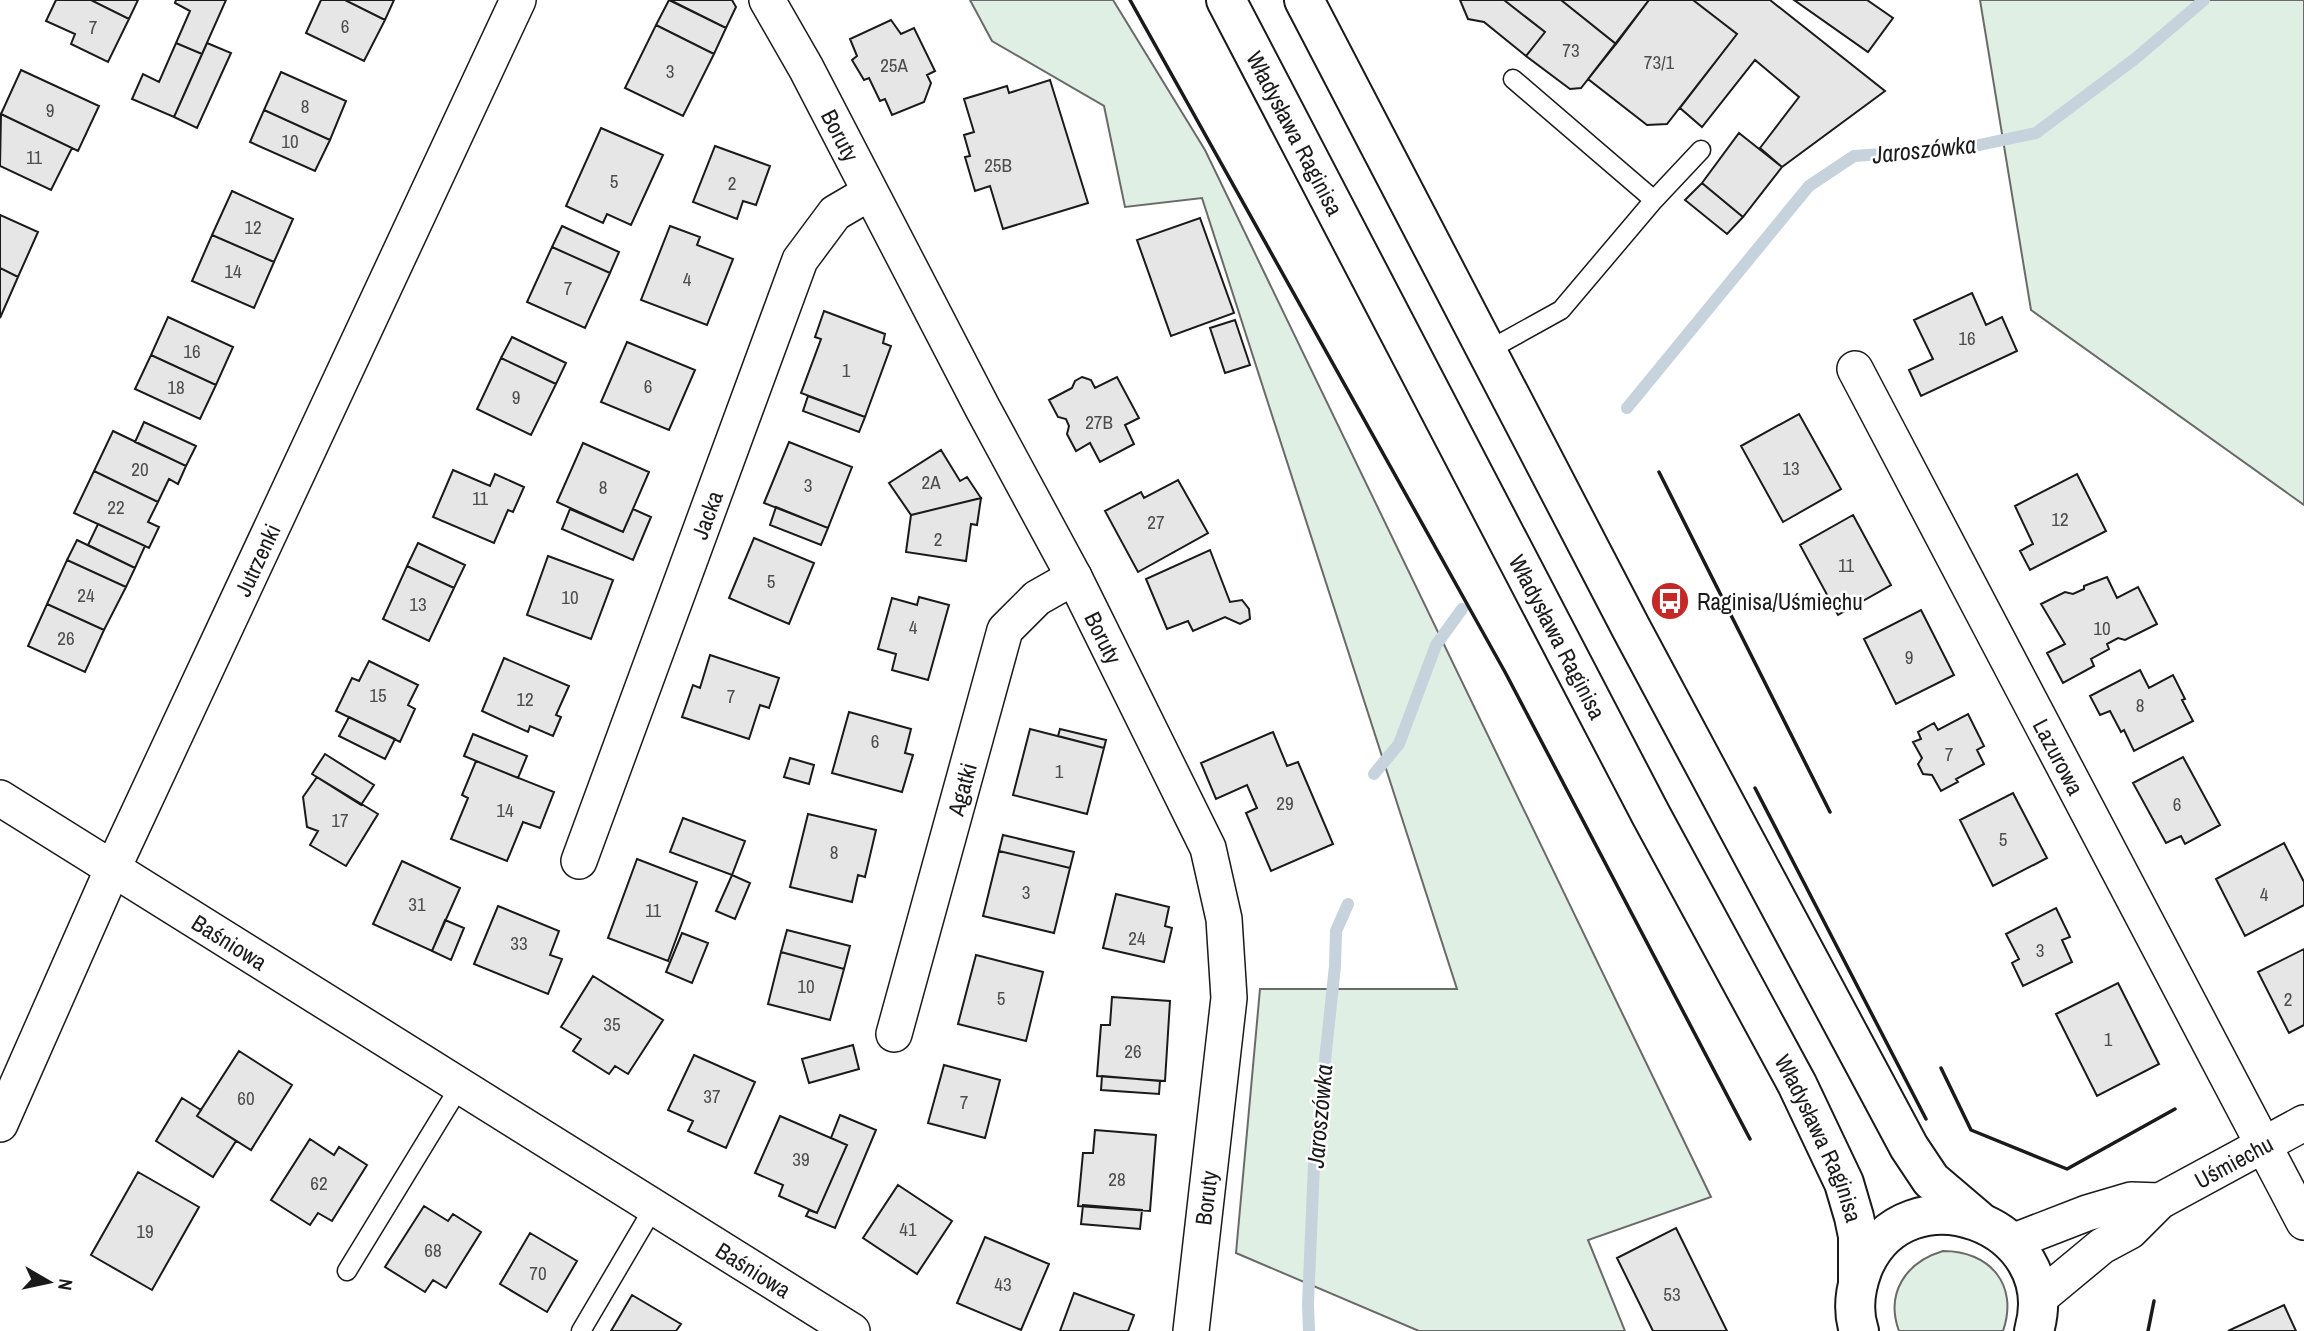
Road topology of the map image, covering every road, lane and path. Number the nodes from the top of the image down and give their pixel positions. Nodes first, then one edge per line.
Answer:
1 (519, 0) edge
2 (767, 0) edge
3 (1226, 0) edge
4 (1304, 0) edge
5 (1513, 79) dead end
6 (1701, 150) dead end
7 (869, 193) junction
8 (1654, 200) junction
9 (1487, 351) junction
10 (1855, 369) dead end
11 (1074, 577) junction
12 (0, 798) edge
13 (579, 861) dead end
14 (113, 868) junction
15 (894, 1034) dead end
16 (460, 1086) junction
17 (2304, 1123) edge
18 (0, 1124) edge
19 (2264, 1144) junction
20 (2160, 1201) junction
21 (654, 1207) junction
22 (1978, 1220) junction
23 (2304, 1222) edge
24 (2012, 1242) junction
25 (347, 1271) dead end
26 (1858, 1282) junction
27 (2036, 1321) edge
28 (1853, 1328) edge
29 (582, 1331) edge
30 (852, 1331) edge
31 (1191, 1331) edge

1 - 14 street, Jutrzenki
2 - 7 street, Boruty
3 - 26 main road, Władysława Raginisa
4 - 9 main road
5 - 8 lane
6 - 8 lane
7 - 11 street, Boruty
7 - 13 street, Jacka
8 - 9 lane
9 - 22 main road
10 - 19 street, Lazurowa
11 - 15 street, Agatki
11 - 31 street, Boruty
12 - 14 street, Baśniowa
14 - 16 street, Baśniowa
14 - 18 street, Jutrzenki
16 - 21 street, Baśniowa
16 - 25 lane
17 - 19 street, Uśmiechu
19 - 20 street, Uśmiechu
19 - 23 street, Lazurowa
20 - 24 street, Uśmiechu
20 - 27 street, Uśmiechu
21 - 29 lane
21 - 30 street, Baśniowa
22 - 24 main road
22 - 26 main road
24 - 27 main road
26 - 28 main road, Władysława Raginisa

